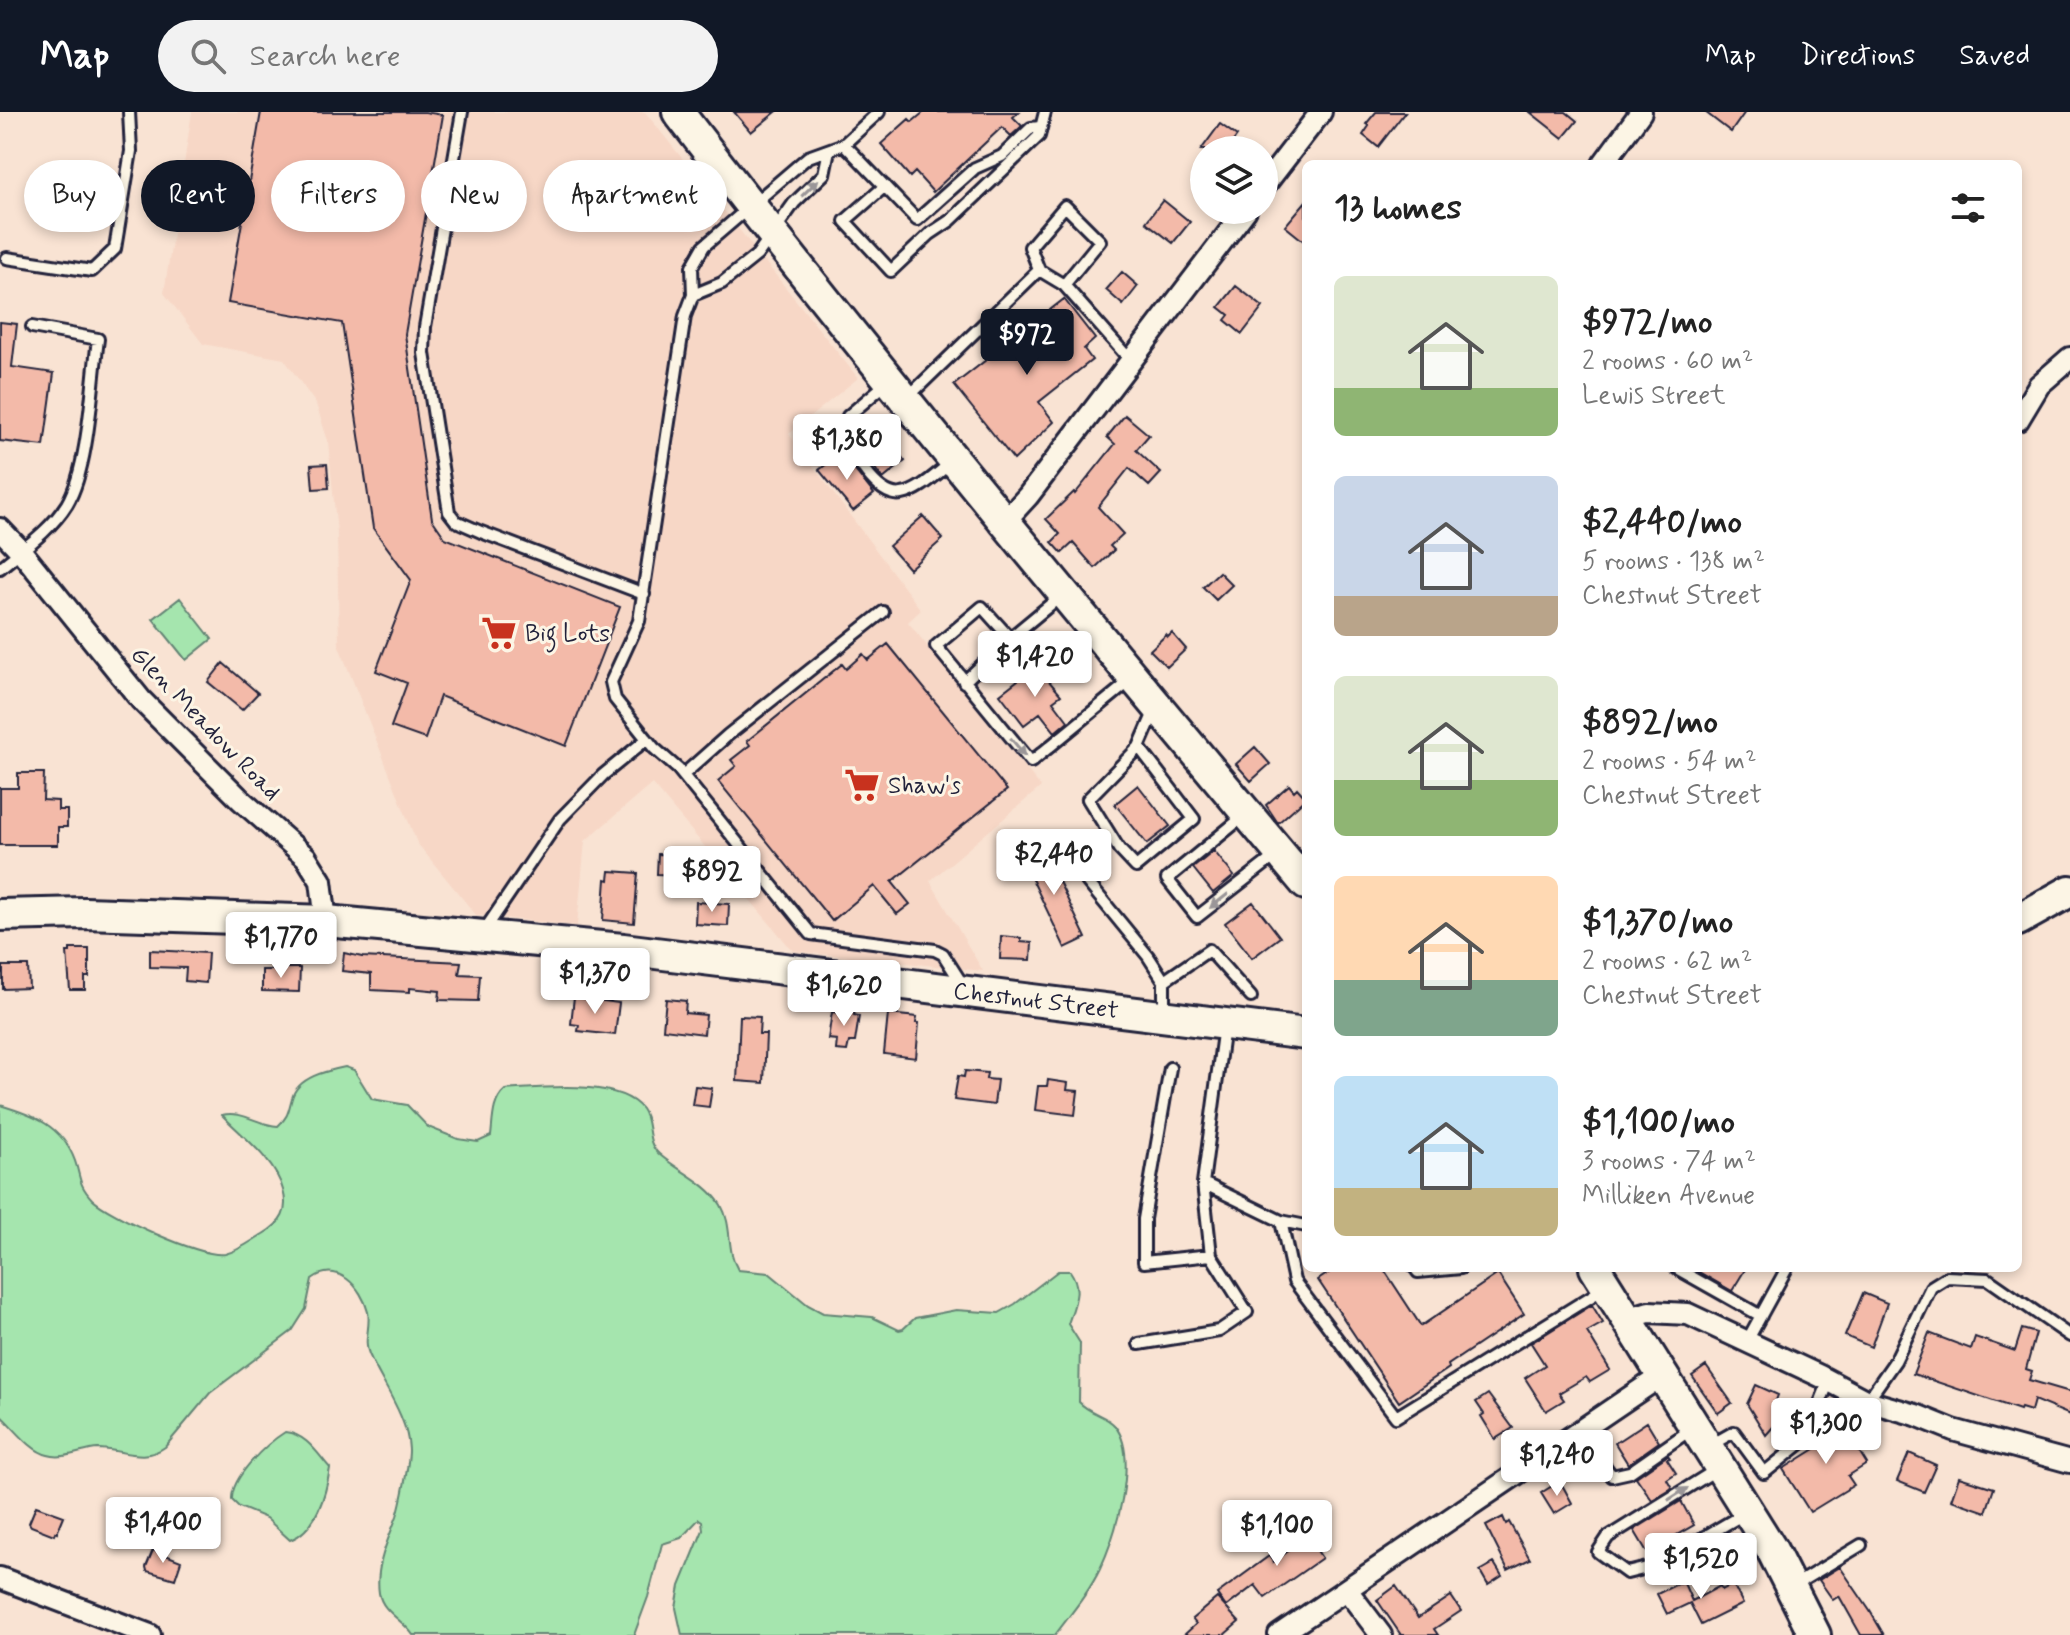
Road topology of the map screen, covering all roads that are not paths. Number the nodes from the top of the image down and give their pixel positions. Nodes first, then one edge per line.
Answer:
1 (129, 112) edge
2 (462, 112) edge
3 (678, 112) edge
4 (879, 112) edge
5 (1045, 112) edge
6 (1321, 112) edge
7 (1640, 112) edge
8 (1040, 127) junction
9 (844, 144) junction
10 (829, 150) junction
11 (1606, 160) edge
12 (1278, 168) edge
13 (885, 186) junction
14 (751, 207) junction
15 (917, 220) junction
16 (1235, 224) edge
17 (930, 234) junction
18 (773, 235) junction
19 (7, 258) dead end
20 (1039, 270) junction
21 (1064, 285) junction
22 (693, 295) junction
23 (32, 327) dead end
24 (2070, 358) edge
25 (1131, 361) junction
26 (898, 390) junction
27 (2022, 413) edge
28 (955, 460) junction
29 (1005, 521) junction
30 (0, 529) edge
31 (21, 551) junction
32 (0, 568) edge
33 (644, 594) junction
34 (1064, 594) junction
35 (883, 612) dead end
36 (1010, 638) junction
37 (1133, 679) junction
38 (964, 682) junction
39 (1156, 706) junction
40 (647, 739) junction
41 (1139, 747) junction
42 (683, 775) junction
43 (1246, 813) junction
44 (1280, 853) junction
45 (1067, 857) dead end
46 (1302, 879) edge
47 (2070, 891) edge
48 (0, 915) edge
49 (2022, 918) edge
50 (326, 921) junction
51 (481, 936) junction
52 (1164, 981) junction
53 (967, 992) junction
54 (1251, 997) dead end
55 (1164, 1016) junction
56 (1225, 1024) junction
57 (1302, 1034) edge
58 (1170, 1068) dead end
59 (1203, 1183) junction
60 (1281, 1221) junction
61 (1302, 1225) edge
62 (1211, 1255) junction
63 (1683, 1272) edge
64 (1785, 1272) edge
65 (1600, 1277) edge
66 (1761, 1316) junction
67 (1626, 1319) junction
68 (2070, 1336) edge
69 (1747, 1341) junction
70 (1139, 1344) dead end
71 (1661, 1376) junction
72 (1829, 1381) junction
73 (1867, 1401) junction
74 (1580, 1432) junction
75 (1707, 1447) junction
76 (2070, 1462) edge
77 (1748, 1511) junction
78 (1861, 1545) dead end
79 (0, 1578) edge
80 (1792, 1587) junction
81 (1347, 1590) junction
82 (150, 1635) edge
83 (1279, 1635) edge
84 (1381, 1635) edge
85 (1815, 1635) edge

1 - 19 lane
2 - 33 lane
3 - 14 main road
4 - 9 lane
5 - 8 lane
6 - 12 street
7 - 11 street
8 - 15 lane
8 - 17 lane
9 - 10 lane
9 - 13 lane
10 - 14 lane
18 -> 10 lane
13 - 15 lane
13 - 17 lane
14 - 18 main road
14 - 22 lane
15 - 17 lane
16 - 25 street
18 - 22 lane
18 - 26 main road
20 - 21 lane
20 - 21 lane
20 - 26 lane
21 - 25 lane
22 - 33 lane
23 - 31 lane
24 - 27 street
25 - 29 street
26 - 28 main road
26 - 28 lane
28 - 29 main road
29 - 34 main road
30 - 31 street, Glen Meadow Road
31 - 32 lane
31 - 50 street, Glen Meadow Road
33 - 40 lane
34 - 36 lane
34 - 37 main road
35 - 42 lane
36 - 38 lane
36 - 38 lane
38 -> 37 lane
37 - 39 main road
39 - 41 lane
39 - 43 main road
40 - 42 lane
40 - 51 lane
41 - 41 lane
42 - 53 lane
43 - 44 main road
44 -> 43 lane
44 - 46 main road
45 - 52 lane
47 - 49 main road
48 - 50 main road, Chestnut Street
50 - 51 main road, Chestnut Street
51 - 53 main road, Chestnut Street
52 - 54 lane
52 - 55 lane
53 - 55 main road, Chestnut Street
55 - 56 main road, Chestnut Street
56 - 57 main road, Chestnut Street
56 - 59 lane
58 - 62 lane
59 - 60 lane
59 - 62 lane
60 - 61 lane
60 - 65 lane
62 - 70 lane
63 - 66 lane
64 - 66 lane
65 - 67 main road
66 - 69 lane
67 - 69 street
67 - 71 main road
68 - 73 lane
69 - 72 street
71 - 74 street
71 - 75 main road
72 - 73 street
72 - 75 lane
73 - 76 street
74 - 75 lane
74 - 81 street
75 - 77 main road
77 -> 75 lane
77 - 80 main road
78 - 80 lane
79 - 82 street
80 - 85 main road
81 - 83 street
81 - 84 street

